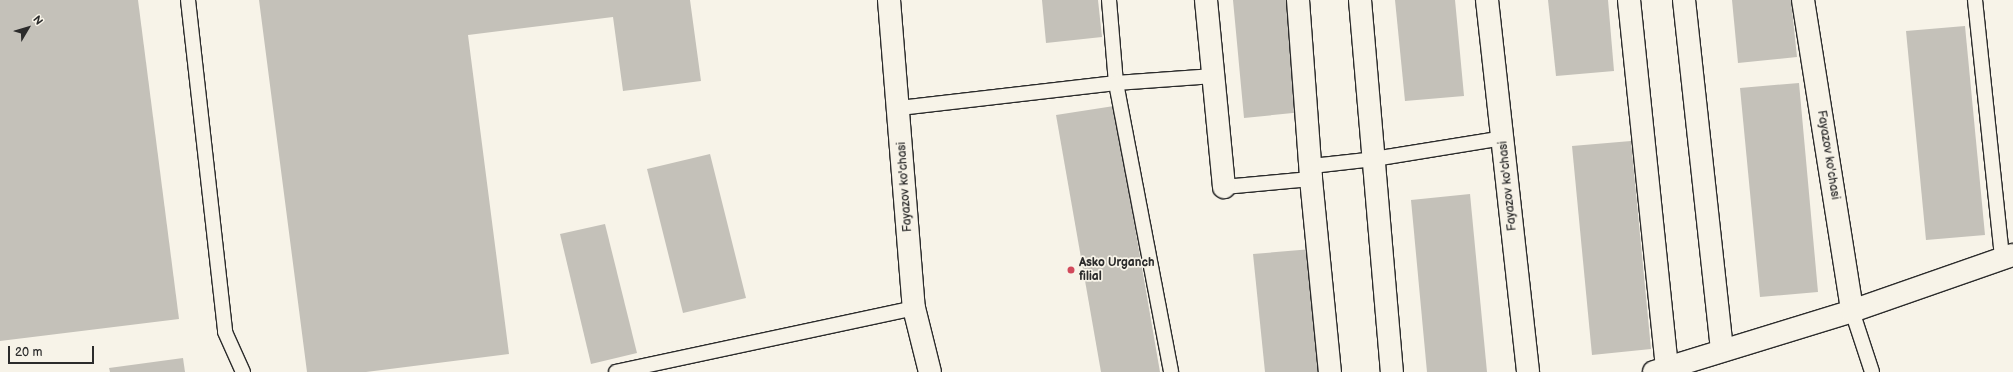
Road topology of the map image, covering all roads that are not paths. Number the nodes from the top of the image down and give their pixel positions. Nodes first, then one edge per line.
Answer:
1 (188, 0) edge
2 (889, 0) edge
3 (1110, 0) edge
4 (1206, 0) edge
5 (1298, 0) edge
6 (1360, 0) edge
7 (1487, 0) edge
8 (1629, 0) edge
9 (1684, 0) edge
10 (1803, 0) edge
11 (1975, 0) edge
12 (1214, 76) junction
13 (1116, 83) junction
14 (900, 108) junction
15 (1504, 138) junction
16 (1374, 159) junction
17 (1312, 172) junction
18 (1224, 187) joint
19 (2007, 257) edge
20 (914, 308) junction
21 (1852, 311) junction
22 (1722, 350) junction
23 (1660, 370) edge
24 (243, 372) edge
25 (616, 372) edge
26 (930, 372) edge
27 (1171, 372) edge
28 (1330, 372) edge
29 (1392, 372) edge
30 (1528, 372) edge
31 (1872, 372) edge

1 - 24 lane
2 - 14 street, Fayazov ko'chasi
3 - 13 lane
4 - 12 street
5 - 17 street
6 - 16 street
7 - 15 street, Fayazov ko'chasi
8 - 23 street
9 - 22 street
10 - 21 street, Fayazov ko'chasi
11 - 19 lane
12 - 13 lane
12 - 18 street
13 - 14 lane
13 - 27 lane
14 - 20 street, Fayazov ko'chasi
15 - 16 lane
15 - 30 street, Fayazov ko'chasi
16 - 17 lane
16 - 29 street
17 - 18 lane
17 - 28 street
19 - 21 street
20 - 25 lane
20 - 26 street, Fayazov ko'chasi
21 - 22 street
21 - 31 lane
22 - 23 street

